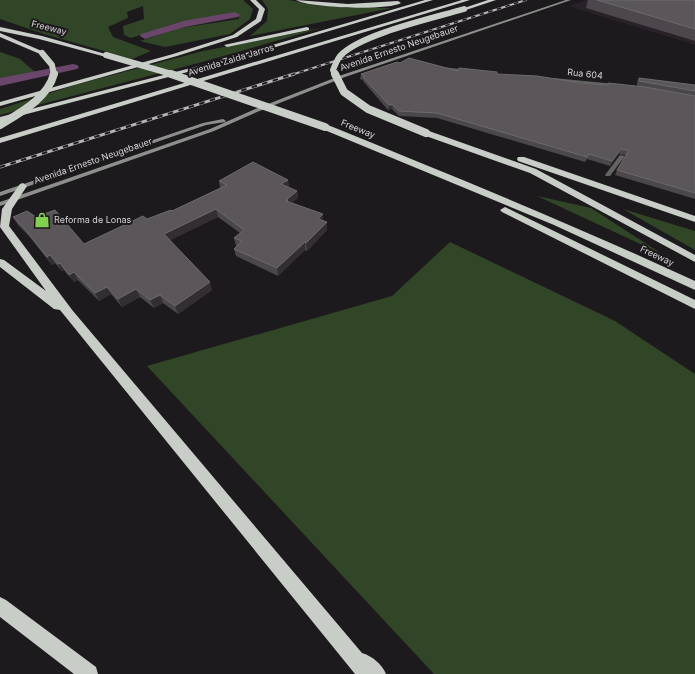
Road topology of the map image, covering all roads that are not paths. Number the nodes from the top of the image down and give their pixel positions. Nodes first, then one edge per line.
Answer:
1 (253, 0) edge
2 (299, 0) edge
3 (410, 0) edge
4 (430, 0) edge
5 (467, 0) edge
6 (493, 0) edge
7 (569, 0) edge
8 (378, 15) junction
9 (0, 22) edge
10 (0, 28) edge
11 (0, 35) edge
12 (40, 37) junction
13 (175, 55) junction
14 (402, 56) junction
15 (408, 58) edge
16 (432, 65) edge
17 (476, 72) edge
18 (545, 79) edge
19 (621, 86) edge
20 (32, 93) junction
21 (0, 97) edge
22 (0, 104) edge
23 (237, 118) junction
24 (0, 119) edge
25 (0, 125) edge
26 (443, 138) junction
27 (0, 141) edge
28 (622, 156) edge
29 (397, 157) junction
30 (608, 175) dead end
31 (23, 186) junction
32 (0, 194) edge
33 (15, 198) junction
34 (0, 204) edge
35 (695, 219) edge
36 (695, 259) edge
37 (0, 262) edge
38 (695, 286) edge
39 (695, 305) edge
40 (68, 314) junction
41 (0, 606) edge
42 (350, 652) junction
43 (89, 674) edge
44 (367, 674) edge
45 (378, 674) edge

1 - 13 highway
2 - 3 highway
4 - 8 highway, Avenida Zaida Jarros
5 - 27 highway, Avenida Zaida Jarros
6 - 26 highway, bridge
7 - 14 main road, Avenida Ernesto Neugebauer
8 - 13 highway
8 - 24 highway, Avenida Zaida Jarros
9 - 12 highway
10 - 12 highway, Freeway
11 - 25 highway, bridge
12 - 29 highway, Freeway, bridge
13 - 20 highway
14 - 15 street
14 - 23 main road, Avenida Ernesto Neugebauer
16 - 17 street
18 - 19 street, Rua 604
20 - 21 highway
20 - 22 highway
23 - 31 main road, Avenida Ernesto Neugebauer
23 - 33 main road, Avenida Ernesto Neugebauer
26 - 35 highway
26 - 36 highway
28 - 30 street
29 - 38 highway, Freeway
29 - 39 highway
31 - 32 main road, Avenida Ernesto Neugebauer
31 - 33 highway
33 - 34 main road, Avenida Ernesto Neugebauer
33 - 40 highway
37 - 40 highway
40 - 42 highway
41 - 43 highway
42 - 44 highway
42 - 45 highway

